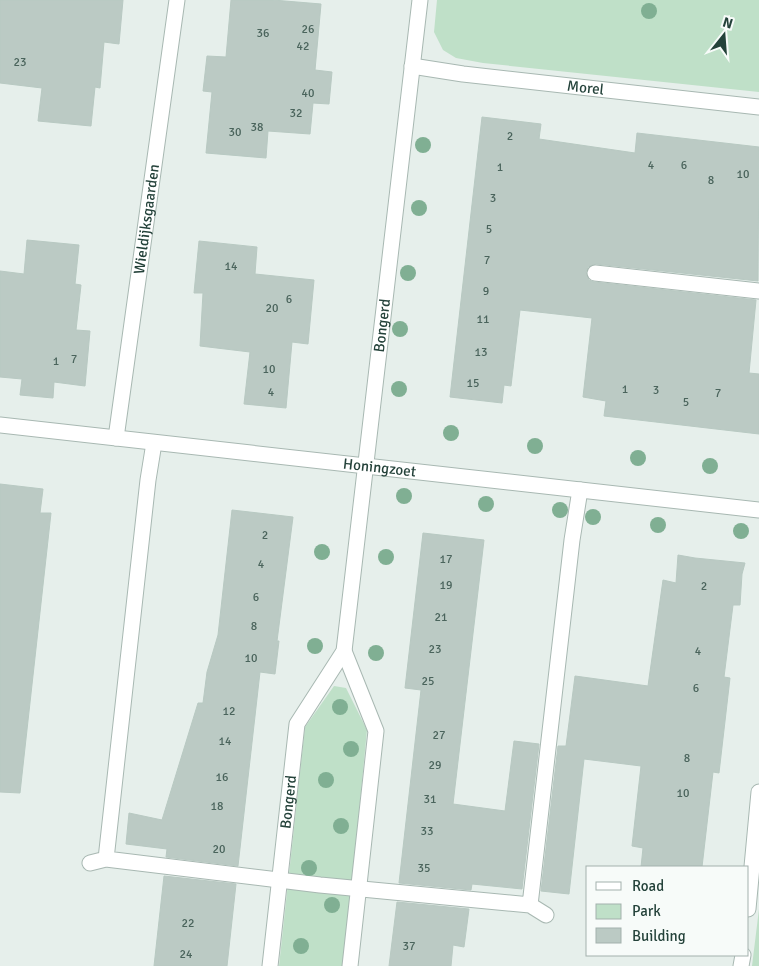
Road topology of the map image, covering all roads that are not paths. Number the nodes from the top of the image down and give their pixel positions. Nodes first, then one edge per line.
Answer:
1 (177, 0) edge
2 (420, 0) edge
3 (412, 66) junction
4 (759, 107) edge
5 (595, 273) dead end
6 (759, 291) edge
7 (0, 425) edge
8 (116, 438) junction
9 (154, 443) junction
10 (366, 466) junction
11 (580, 490) junction
12 (759, 510) edge
13 (344, 651) junction
14 (759, 792) edge
15 (106, 859) junction
16 (90, 863) dead end
17 (280, 880) junction
18 (359, 888) junction
19 (749, 898) edge
20 (530, 905) junction
21 (546, 915) dead end
22 (270, 966) edge
23 (350, 966) edge

1 - 8 street, Wieldijksgaarden
2 - 3 street, Bongerd
3 - 4 street, Morel
3 - 10 street, Bongerd
5 - 6 street
7 - 8 street, Honingzoet
8 - 9 street, Honingzoet
9 - 10 street, Honingzoet
9 - 15 street
10 - 11 street, Honingzoet
10 - 13 street, Bongerd
11 - 12 street, Honingzoet
11 - 20 street
13 - 17 street, Bongerd
13 - 18 street, Bongerd
14 - 19 street
15 - 16 street
15 - 17 street
17 - 18 street
17 - 22 street, Bongerd
18 - 20 street
18 - 23 street, Bongerd
20 - 21 street

